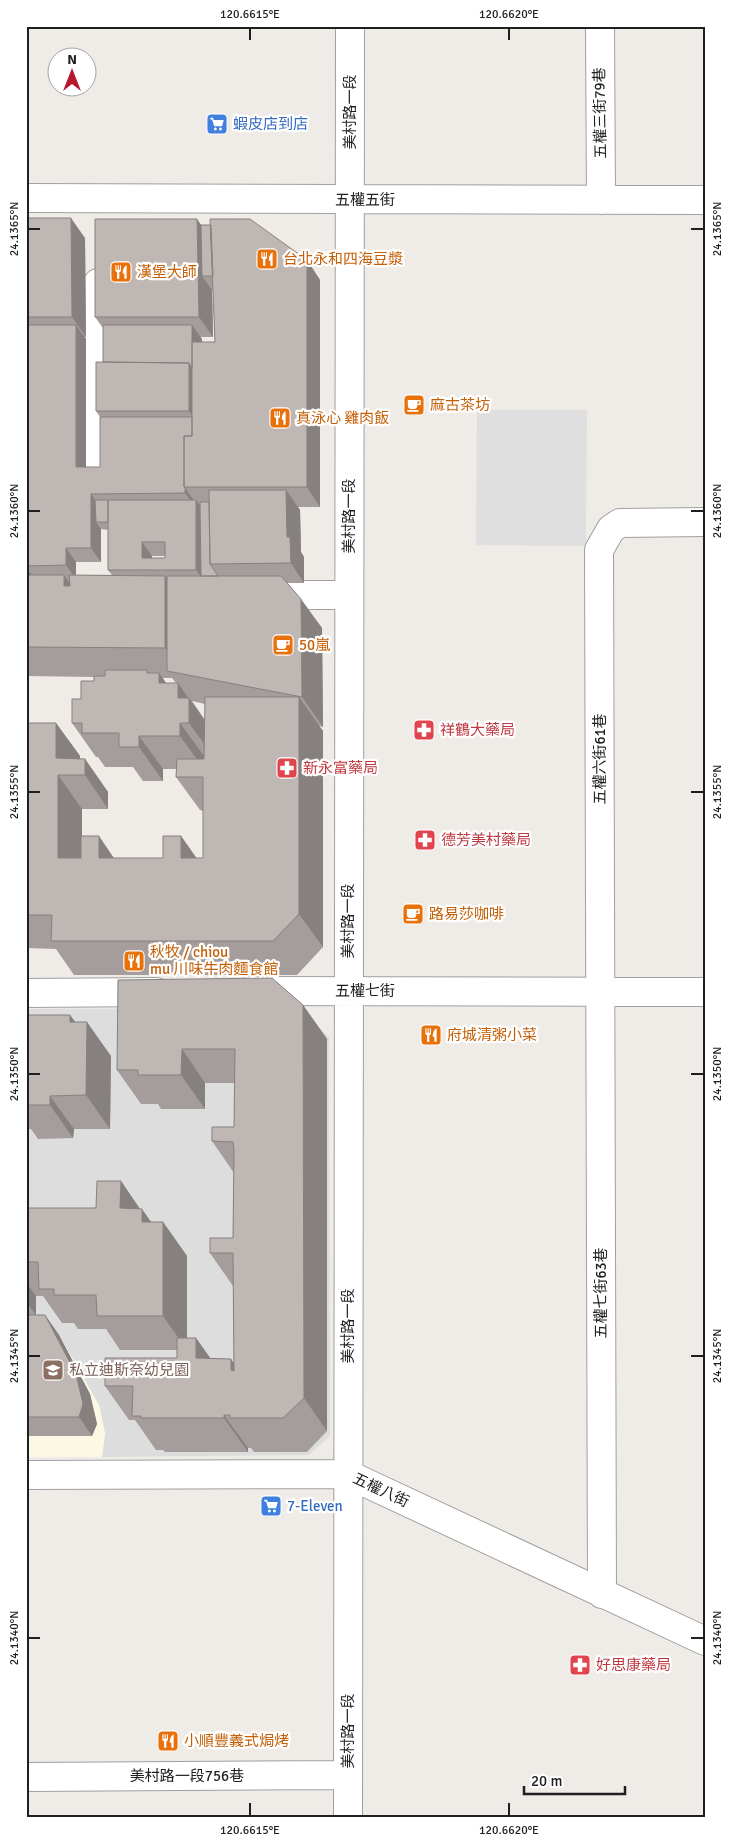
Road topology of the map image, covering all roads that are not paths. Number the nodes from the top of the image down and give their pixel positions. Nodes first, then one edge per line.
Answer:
1 (350, 26) edge
2 (600, 26) edge
3 (26, 198) edge
4 (349, 200) junction
5 (601, 200) junction
6 (705, 200) edge
7 (98, 258) edge
8 (98, 475) edge
9 (705, 522) edge
10 (231, 595) edge
11 (348, 595) junction
12 (348, 991) junction
13 (184, 992) edge
14 (222, 992) edge
15 (600, 992) junction
16 (705, 992) edge
17 (26, 993) edge
18 (26, 1474) edge
19 (347, 1474) junction
20 (602, 1594) junction
21 (705, 1641) edge
22 (348, 1775) junction
23 (26, 1777) edge
24 (348, 1817) edge

1 - 4 street, 美村路一段
2 - 5 street, 五權三街79巷
3 - 4 street, 五權五街
4 - 5 street, 五權五街
4 - 11 street, 美村路一段
5 - 6 street, 五權五街
7 - 8 street
9 - 15 street, 五權六街61巷
10 - 11 street
11 - 12 street, 美村路一段
12 - 14 street, 五權七街
12 - 15 street, 五權七街
12 - 19 street, 美村路一段
13 - 17 street
15 - 16 street, 五權七街
15 - 20 street, 五權七街63巷
18 - 19 street, 五權八街
19 - 20 street, 五權八街
19 - 22 street, 美村路一段
20 - 21 street, 五權八街
22 - 23 street, 美村路一段756巷
22 - 24 street, 美村路一段

